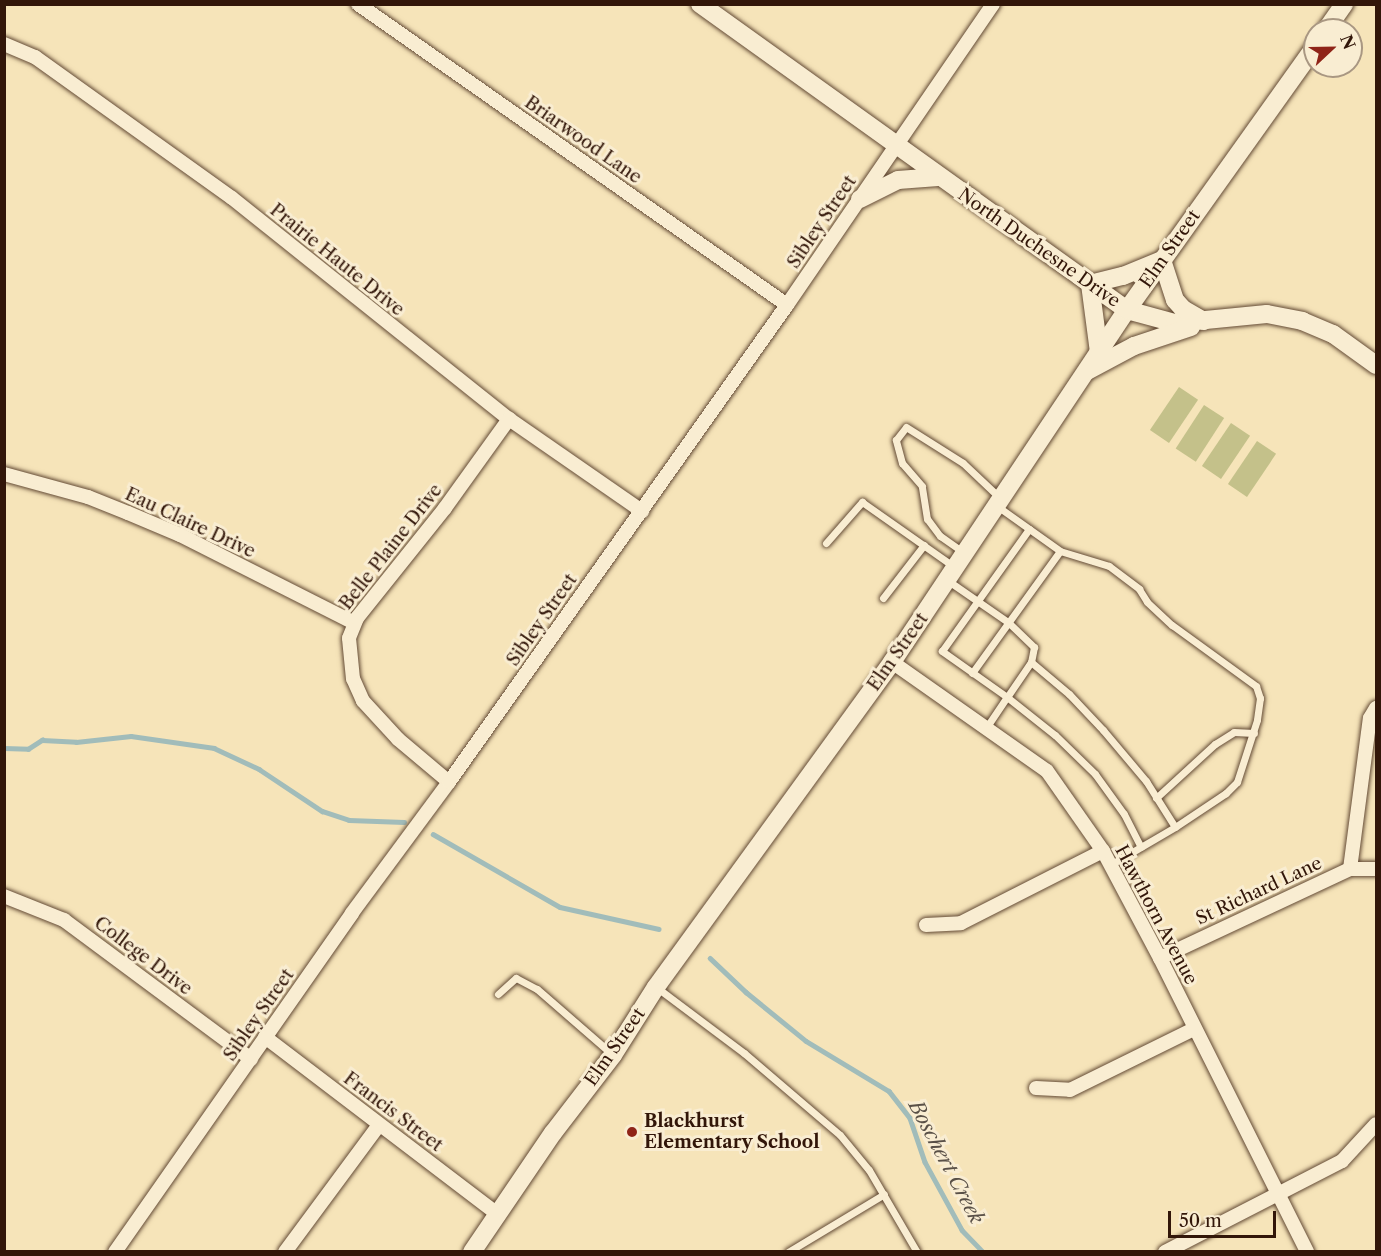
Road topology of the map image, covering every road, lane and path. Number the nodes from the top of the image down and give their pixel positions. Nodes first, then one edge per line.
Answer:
1 (358, 4) edge
2 (700, 4) edge
3 (993, 4) edge
4 (1344, 4) edge
5 (1334, 18) edge
6 (4, 44) edge
7 (1303, 63) edge
8 (895, 147) junction
9 (938, 177) junction
10 (860, 199) junction
11 (1162, 260) junction
12 (1090, 284) junction
13 (787, 305) junction
14 (1127, 310) junction
15 (1206, 322) junction
16 (1099, 352) junction
17 (1377, 365) edge
18 (1086, 372) junction
19 (509, 419) junction
20 (4, 474) edge
21 (999, 502) junction
22 (642, 511) junction
23 (1029, 529) junction
24 (826, 543) dead end
25 (924, 545) junction
26 (1059, 551) junction
27 (956, 567) junction
28 (883, 598) dead end
29 (978, 602) junction
30 (354, 622) junction
31 (1009, 623) junction
32 (892, 662) junction
33 (1031, 662) junction
34 (972, 673) junction
35 (1007, 697) junction
36 (1377, 708) edge
37 (986, 728) junction
38 (1254, 733) junction
39 (449, 782) junction
40 (1156, 798) junction
41 (1174, 827) junction
42 (1141, 847) junction
43 (1103, 851) junction
44 (1110, 865) junction
45 (1350, 869) junction
46 (1377, 869) edge
47 (4, 896) edge
48 (926, 925) dead end
49 (1160, 958) junction
50 (656, 987) junction
51 (498, 994) dead end
52 (1194, 1029) junction
53 (265, 1036) junction
54 (613, 1055) junction
55 (251, 1059) junction
56 (1036, 1088) dead end
57 (1377, 1124) edge
58 (379, 1125) junction
59 (1278, 1192) junction
60 (884, 1194) junction
61 (500, 1215) junction
62 (115, 1251) edge
63 (285, 1251) edge
64 (472, 1251) edge
65 (788, 1251) edge
66 (917, 1251) edge
67 (1165, 1251) edge
68 (1306, 1251) edge

1 - 13 street, Briarwood Lane
2 - 8 main road, North Duchesne Drive
3 - 8 street, Sibley Street
4 - 5 main road
6 - 19 street, Prairie Haute Drive
7 - 11 main road, Elm Street
8 - 9 main road, North Duchesne Drive
8 - 10 street, Sibley Street
9 - 10 main road
9 - 12 main road, North Duchesne Drive
10 - 13 street, Sibley Street
11 - 12 main road
11 - 14 main road, Elm Street
11 - 15 main road
12 - 14 main road, North Duchesne Drive
12 - 16 main road
13 - 22 street, Sibley Street
14 - 15 main road, North Duchesne Drive
14 - 16 main road, Elm Street
15 - 17 main road, North Duchesne Drive
15 - 18 main road
16 - 18 main road, Elm Street
18 - 21 main road, Elm Street
19 - 22 street, Prairie Haute Drive
19 - 30 street, Belle Plaine Drive
20 - 30 street, Eau Claire Drive
21 - 23 lane
21 - 27 main road, Elm Street
21 - 27 lane
22 - 39 street, Sibley Street
23 - 26 lane
23 - 29 lane
24 - 25 lane
25 - 27 lane
25 - 28 lane
26 - 31 lane
26 - 38 lane
27 - 29 lane
27 - 32 main road, Elm Street
29 - 31 lane
29 - 34 lane
30 - 39 street, Belle Plaine Drive
31 - 33 lane
31 - 34 lane
32 - 37 street, Hawthorn Avenue
32 - 50 main road, Elm Street
33 - 35 lane
33 - 40 lane
34 - 35 lane
35 - 37 lane
35 - 42 lane
36 - 45 street
37 - 43 street, Hawthorn Avenue
38 - 40 lane
38 - 41 lane
39 - 53 street, Sibley Street
40 - 41 lane
41 - 42 lane
42 - 44 lane
43 - 44 street, Hawthorn Avenue
43 - 48 street
44 - 49 street, Hawthorn Avenue
45 - 46 street, St Richard Lane
45 - 49 street, St Richard Lane
47 - 55 street, College Drive
49 - 52 street, Hawthorn Avenue
50 - 54 main road, Elm Street
50 - 60 lane
51 - 54 lane
52 - 56 street
52 - 59 street, Hawthorn Avenue
53 - 55 street, Sibley Street
53 - 58 street, Francis Street
54 - 61 main road, Elm Street
55 - 62 street, Sibley Street
57 - 59 street
58 - 61 street, Francis Street
58 - 63 street
59 - 67 street
59 - 68 street, Hawthorn Avenue
60 - 65 lane
60 - 66 lane
61 - 64 main road, Elm Street

